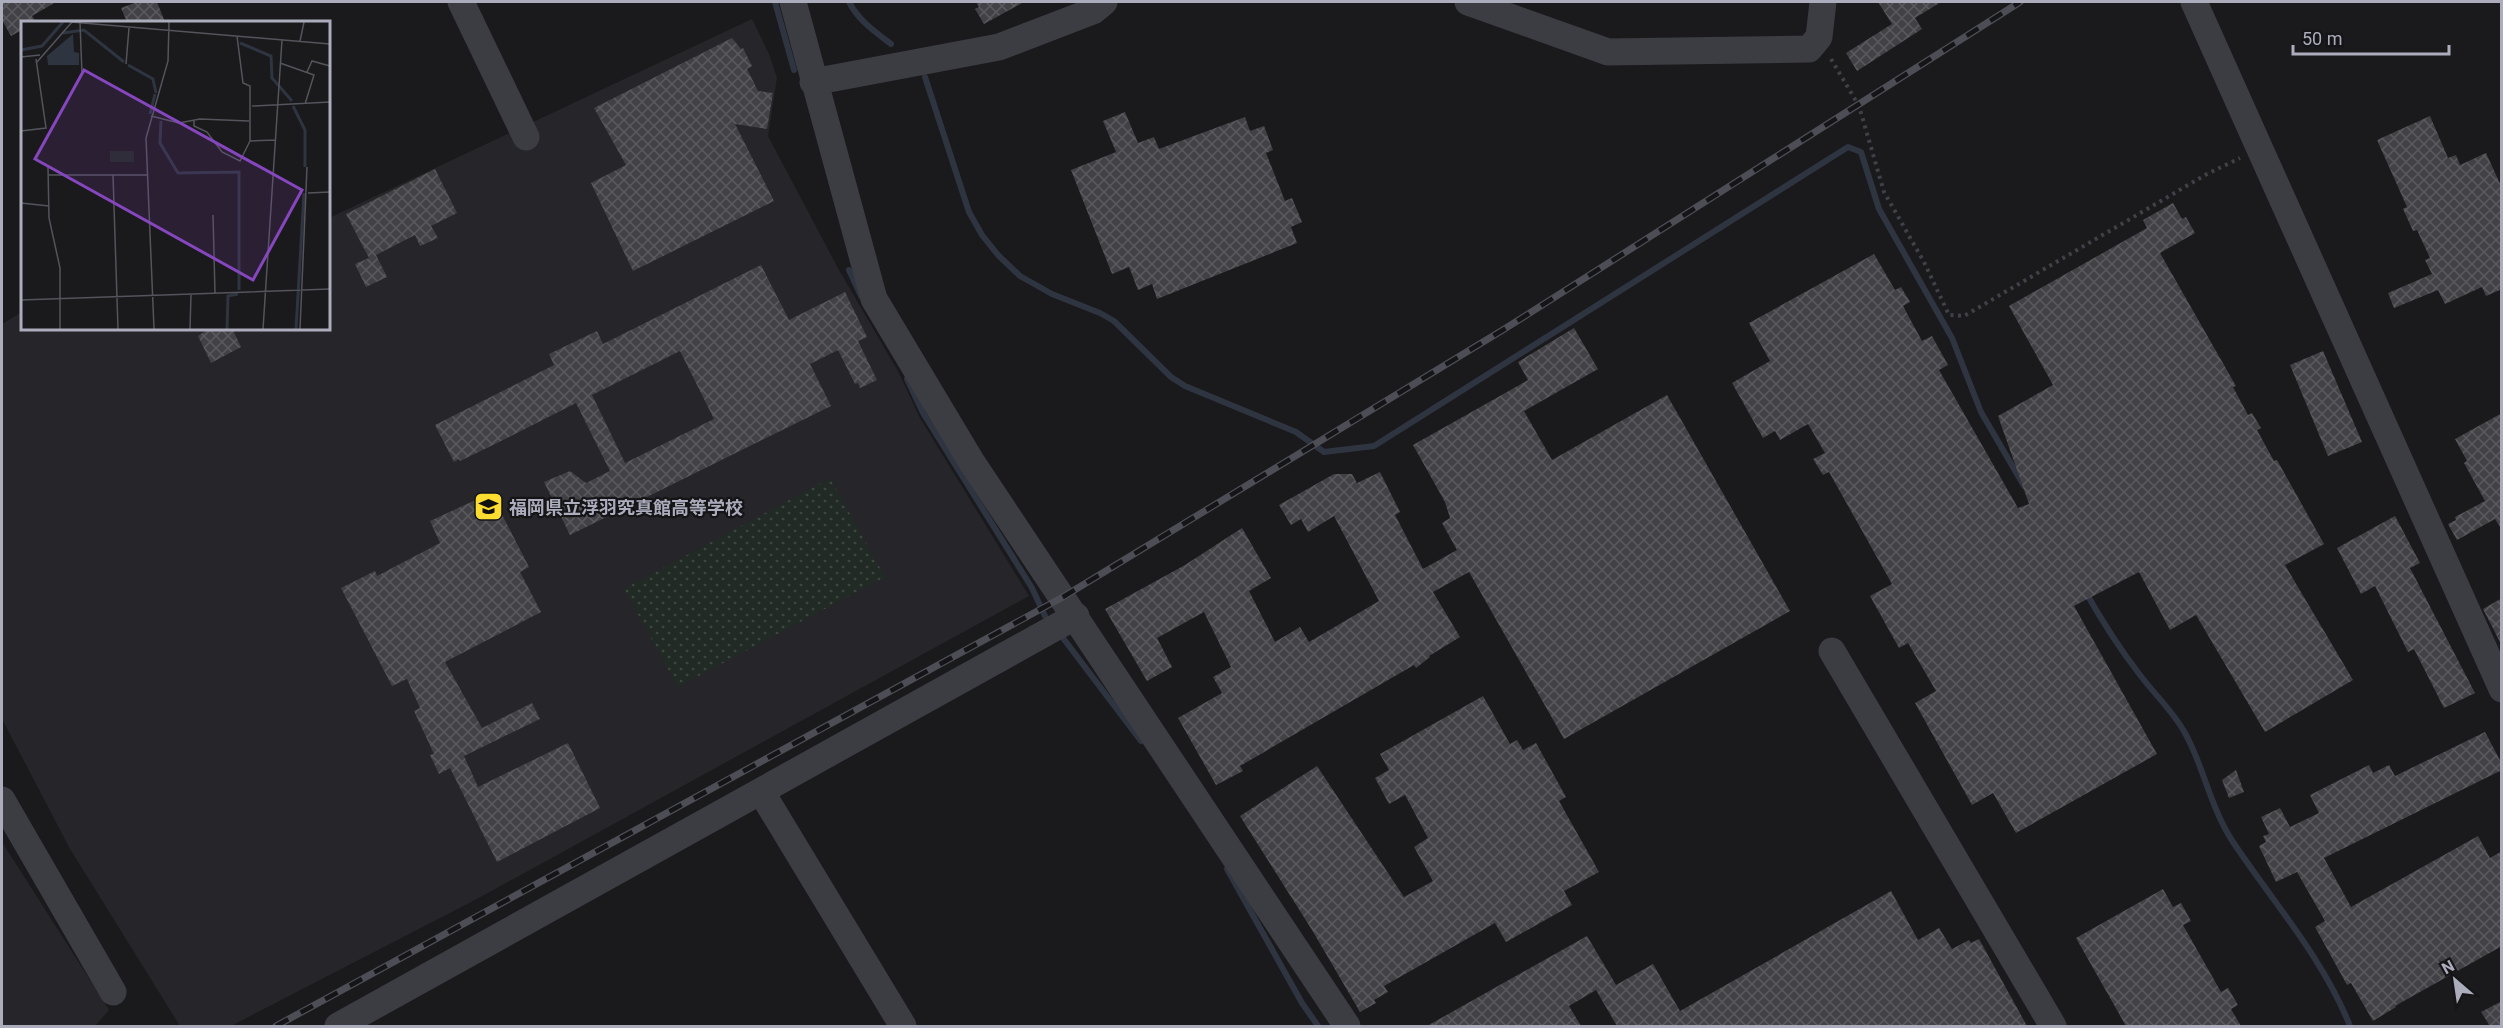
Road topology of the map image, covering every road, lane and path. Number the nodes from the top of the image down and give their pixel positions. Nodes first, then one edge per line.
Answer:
1 (461, 2) edge
2 (793, 2) edge
3 (1104, 2) edge
4 (1468, 2) edge
5 (1823, 2) edge
6 (2194, 2) edge
7 (1819, 37) junction
8 (813, 82) junction
9 (526, 137) dead end
10 (2260, 148) junction
11 (1076, 616) junction
12 (1832, 651) dead end
13 (2502, 688) edge
14 (762, 793) junction
15 (2, 800) edge
16 (113, 992) dead end
17 (338, 1026) edge
18 (903, 1026) edge
19 (1347, 1026) edge
20 (2053, 1026) edge

1 - 9 street
2 - 8 street
3 - 8 street
4 - 7 street
5 - 7 street
6 - 10 street
7 - 10 path
8 - 11 street
10 - 13 street
11 - 14 street
11 - 19 street
12 - 20 street
14 - 17 street
14 - 18 street
15 - 16 street

